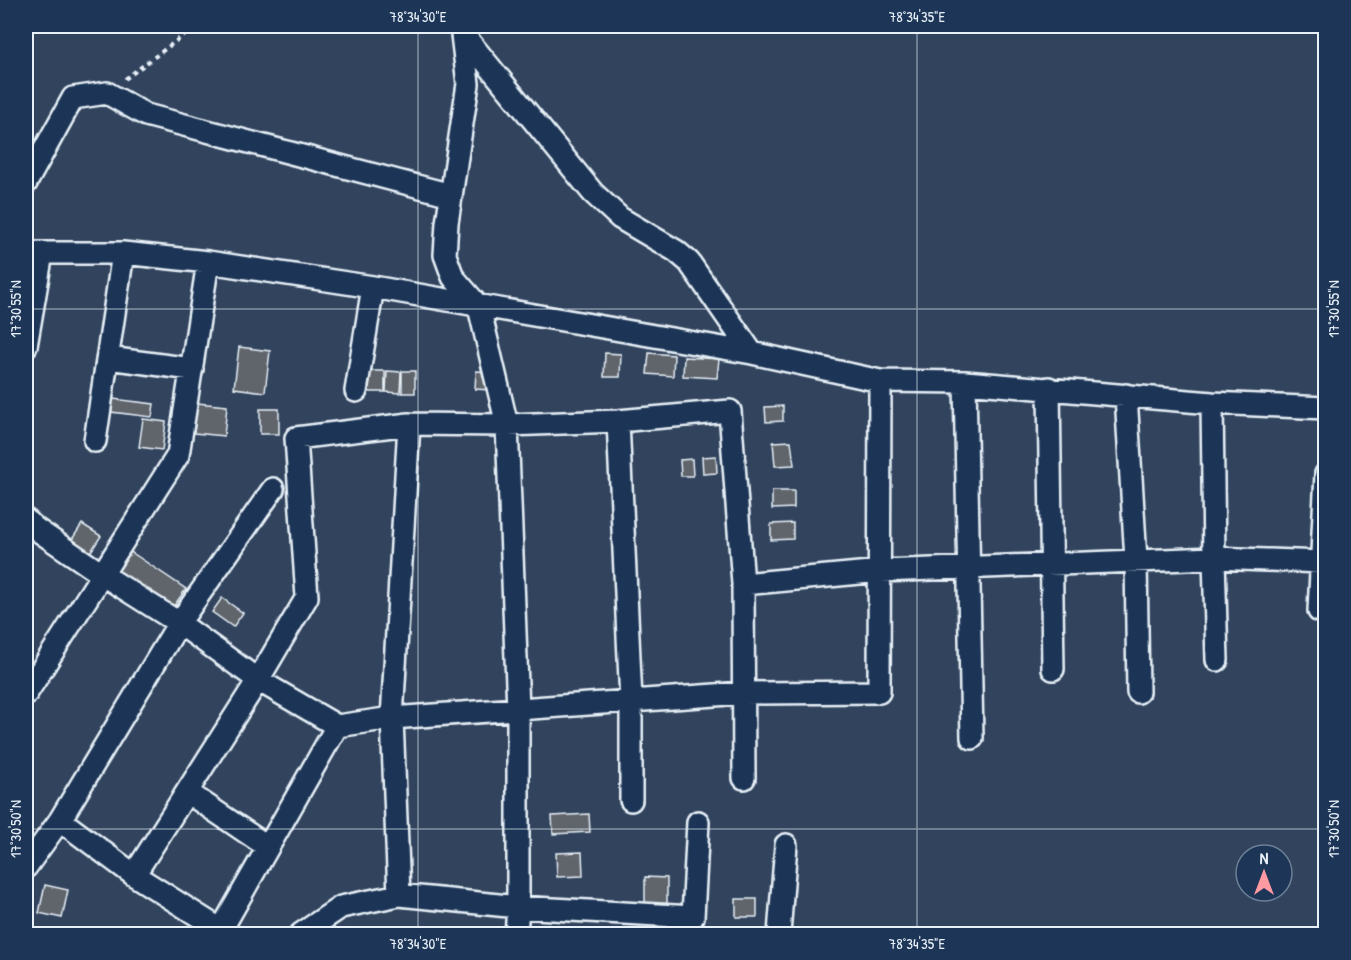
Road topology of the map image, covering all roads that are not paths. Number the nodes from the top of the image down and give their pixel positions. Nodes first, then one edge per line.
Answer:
1 (462, 29) edge
2 (26, 183) edge
3 (451, 195) junction
4 (34, 253) edge
5 (123, 253) junction
6 (208, 262) junction
7 (373, 287) junction
8 (479, 307) junction
9 (26, 346) edge
10 (752, 353) junction
11 (108, 358) junction
12 (192, 369) junction
13 (880, 381) junction
14 (965, 382) junction
15 (1048, 388) junction
16 (356, 391) dead end
17 (1126, 395) junction
18 (1212, 403) junction
19 (1326, 408) edge
20 (618, 421) junction
21 (409, 424) junction
22 (507, 425) junction
23 (95, 441) dead end
24 (1326, 474) edge
25 (273, 489) dead end
26 (29, 530) edge
27 (1214, 558) junction
28 (1136, 560) junction
29 (1323, 562) junction
30 (1052, 564) junction
31 (969, 566) junction
32 (881, 571) junction
33 (103, 575) junction
34 (743, 585) junction
35 (1319, 611) dead end
36 (179, 623) junction
37 (1217, 660) dead end
38 (1053, 669) dead end
39 (258, 680) junction
40 (1138, 692) dead end
41 (742, 693) junction
42 (26, 694) edge
43 (631, 700) junction
44 (518, 710) junction
45 (392, 718) junction
46 (337, 726) junction
47 (972, 738) dead end
48 (744, 778) dead end
49 (187, 792) junction
50 (631, 800) dead end
51 (60, 820) junction
52 (698, 822) dead end
53 (786, 845) dead end
54 (268, 847) junction
55 (26, 867) edge
56 (134, 875) junction
57 (399, 895) junction
58 (518, 907) junction
59 (302, 934) edge
60 (516, 934) edge
61 (779, 934) edge

1 - 3 street
1 - 10 street
2 - 3 street
3 - 8 street
4 - 5 street
4 - 9 street
5 - 6 street
5 - 11 street
6 - 7 street
6 - 12 street
7 - 8 street
7 - 16 street
8 - 10 street
8 - 22 street
10 - 13 street
11 - 12 street
11 - 23 street
12 - 33 street
13 - 14 street
13 - 32 street
14 - 15 street
14 - 31 street
15 - 17 street
15 - 30 street
17 - 18 street
17 - 28 street
18 - 19 street
18 - 27 street
20 - 22 street
20 - 34 street
20 - 43 street
21 - 22 street
21 - 39 street
21 - 45 street
22 - 44 street
24 - 29 street
25 - 36 street
26 - 33 street
27 - 28 street
27 - 29 street
27 - 37 street
28 - 30 street
28 - 40 street
29 - 35 street
30 - 31 street
30 - 38 street
31 - 32 street
31 - 47 street
32 - 34 street
32 - 41 street
33 - 36 street
33 - 42 street
34 - 41 street
36 - 39 street
36 - 51 street
39 - 46 street
39 - 49 street
41 - 43 street
41 - 48 street
43 - 44 street
43 - 50 street
44 - 45 street
44 - 58 street
45 - 46 street
45 - 57 street
46 - 54 street
49 - 54 street
49 - 56 street
51 - 55 street
51 - 56 street
52 - 58 street
53 - 61 street
54 - 56 street
57 - 58 street
57 - 59 street
58 - 60 street

